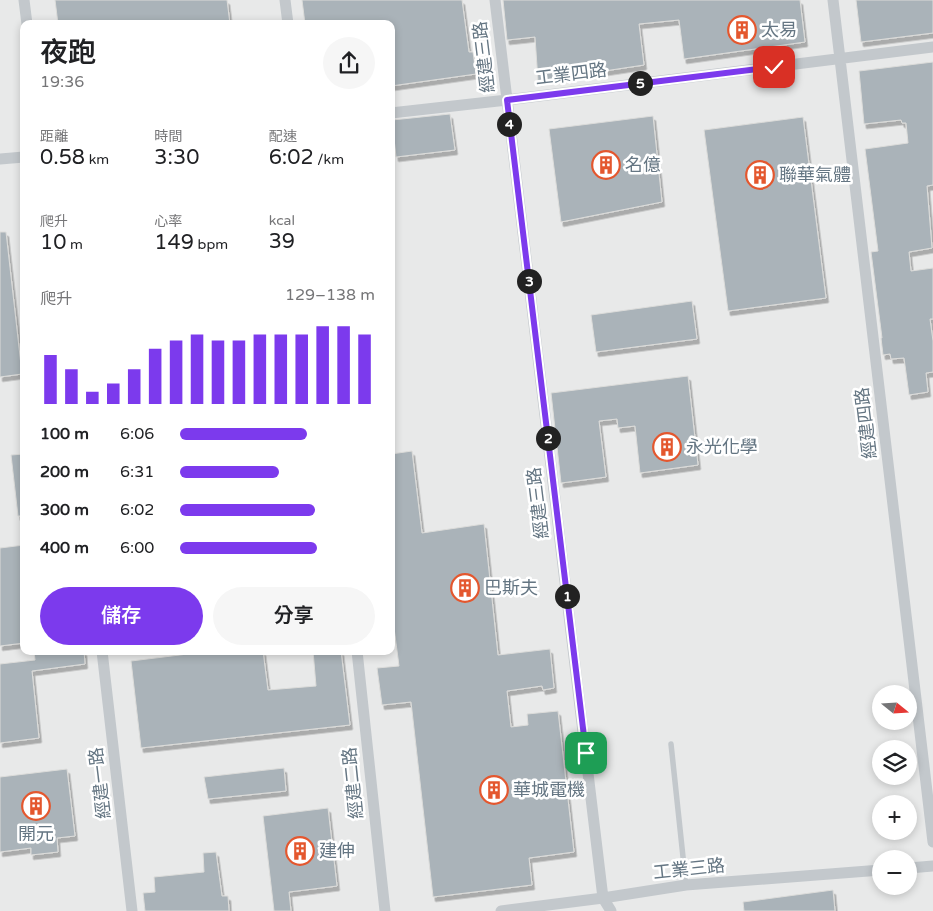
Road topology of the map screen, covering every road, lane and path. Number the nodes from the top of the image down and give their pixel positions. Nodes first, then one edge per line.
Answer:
1 (24, 0) edge
2 (285, 0) edge
3 (495, 0) edge
4 (833, 0) edge
5 (26, 20) edge
6 (288, 20) edge
7 (933, 47) edge
8 (841, 58) junction
9 (507, 100) junction
10 (395, 113) edge
11 (20, 156) edge
12 (0, 159) edge
13 (102, 655) edge
14 (357, 655) edge
15 (671, 744) dead end
16 (933, 842) edge
17 (933, 866) edge
18 (917, 867) edge
19 (872, 871) edge
20 (686, 885) junction
21 (603, 898) junction
22 (132, 911) edge
23 (385, 911) edge
24 (501, 911) edge
25 (611, 911) edge

1 - 5 street
2 - 6 street
3 - 9 street, 經建三路
4 - 8 street, 經建四路
7 - 8 street, 工業四路
8 - 9 street, 工業四路
8 - 16 street, 經建四路
9 - 10 street, 工業四路
9 - 21 street, 經建三路
11 - 12 street
13 - 22 street, 經建一路
14 - 23 street, 經建二路
15 - 20 lane
17 - 18 street
19 - 20 street, 工業三路
20 - 21 street, 工業三路
21 - 24 street, 工業三路
21 - 25 street, 經建三路

